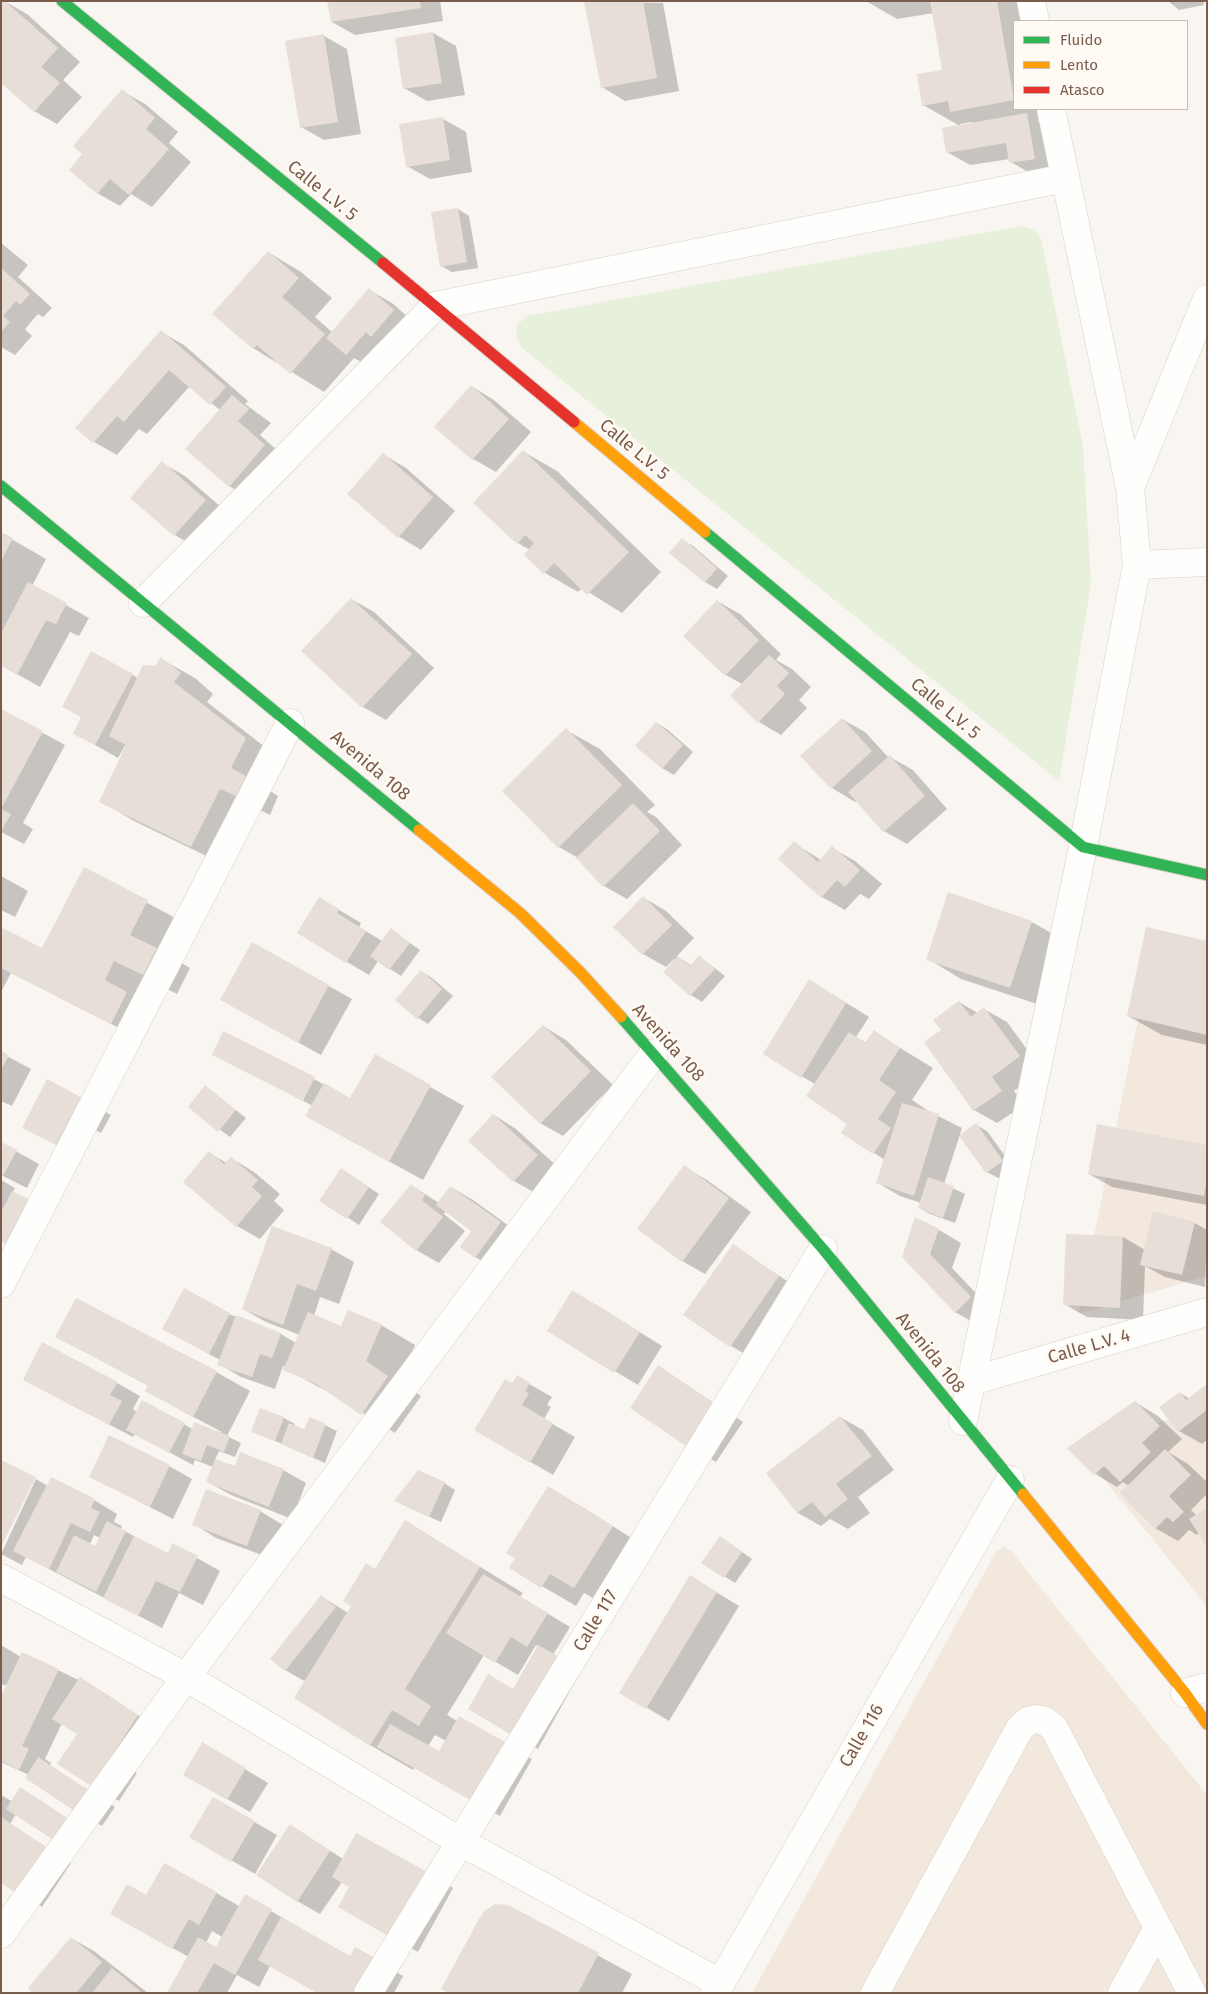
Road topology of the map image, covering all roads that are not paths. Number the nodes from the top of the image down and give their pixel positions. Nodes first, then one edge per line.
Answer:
1 (62, 1) edge
2 (1031, 1) edge
3 (1035, 20) edge
4 (1052, 110) edge
5 (1065, 178) junction
6 (1207, 299) edge
7 (435, 306) junction
8 (1, 486) edge
9 (1130, 488) junction
10 (1207, 562) edge
11 (1137, 565) junction
12 (143, 603) junction
13 (290, 723) junction
14 (1083, 848) junction
15 (1207, 875) edge
16 (654, 1053) junction
17 (823, 1249) junction
18 (1, 1284) edge
19 (1207, 1312) edge
20 (972, 1380) junction
21 (963, 1420) junction
22 (1010, 1480) junction
23 (1, 1578) edge
24 (186, 1677) junction
25 (1196, 1690) edge
26 (1207, 1724) edge
27 (461, 1842) junction
28 (1158, 1928) junction
29 (1, 1934) edge
30 (717, 1988) edge
31 (368, 1993) edge
32 (875, 1993) edge
33 (1122, 1993) edge
34 (1192, 1993) edge

1 - 7 street, Calle L.V. 5
2 - 3 street
4 - 5 street
5 - 7 street
5 - 9 street
6 - 9 street
7 - 12 street
7 - 14 street, Calle L.V. 5
8 - 12 street, Avenida 108
9 - 11 street
10 - 11 street
11 - 14 street
12 - 13 street, Avenida 108
13 - 16 street, Avenida 108
13 - 18 street
14 - 15 street, Calle L.V. 5
14 - 20 street
16 - 17 street, Avenida 108
16 - 24 street
17 - 21 street, Avenida 108
17 - 27 street, Calle 117
19 - 20 street, Calle L.V. 4
20 - 21 street
21 - 22 street, Avenida 108
22 - 25 street, Avenida 108
22 - 30 street, Calle 116
23 - 24 street
24 - 27 street
24 - 29 street
25 - 26 street, Avenida 108
27 - 30 street
27 - 31 street, Calle 117
28 - 32 street
28 - 33 street
28 - 34 street

